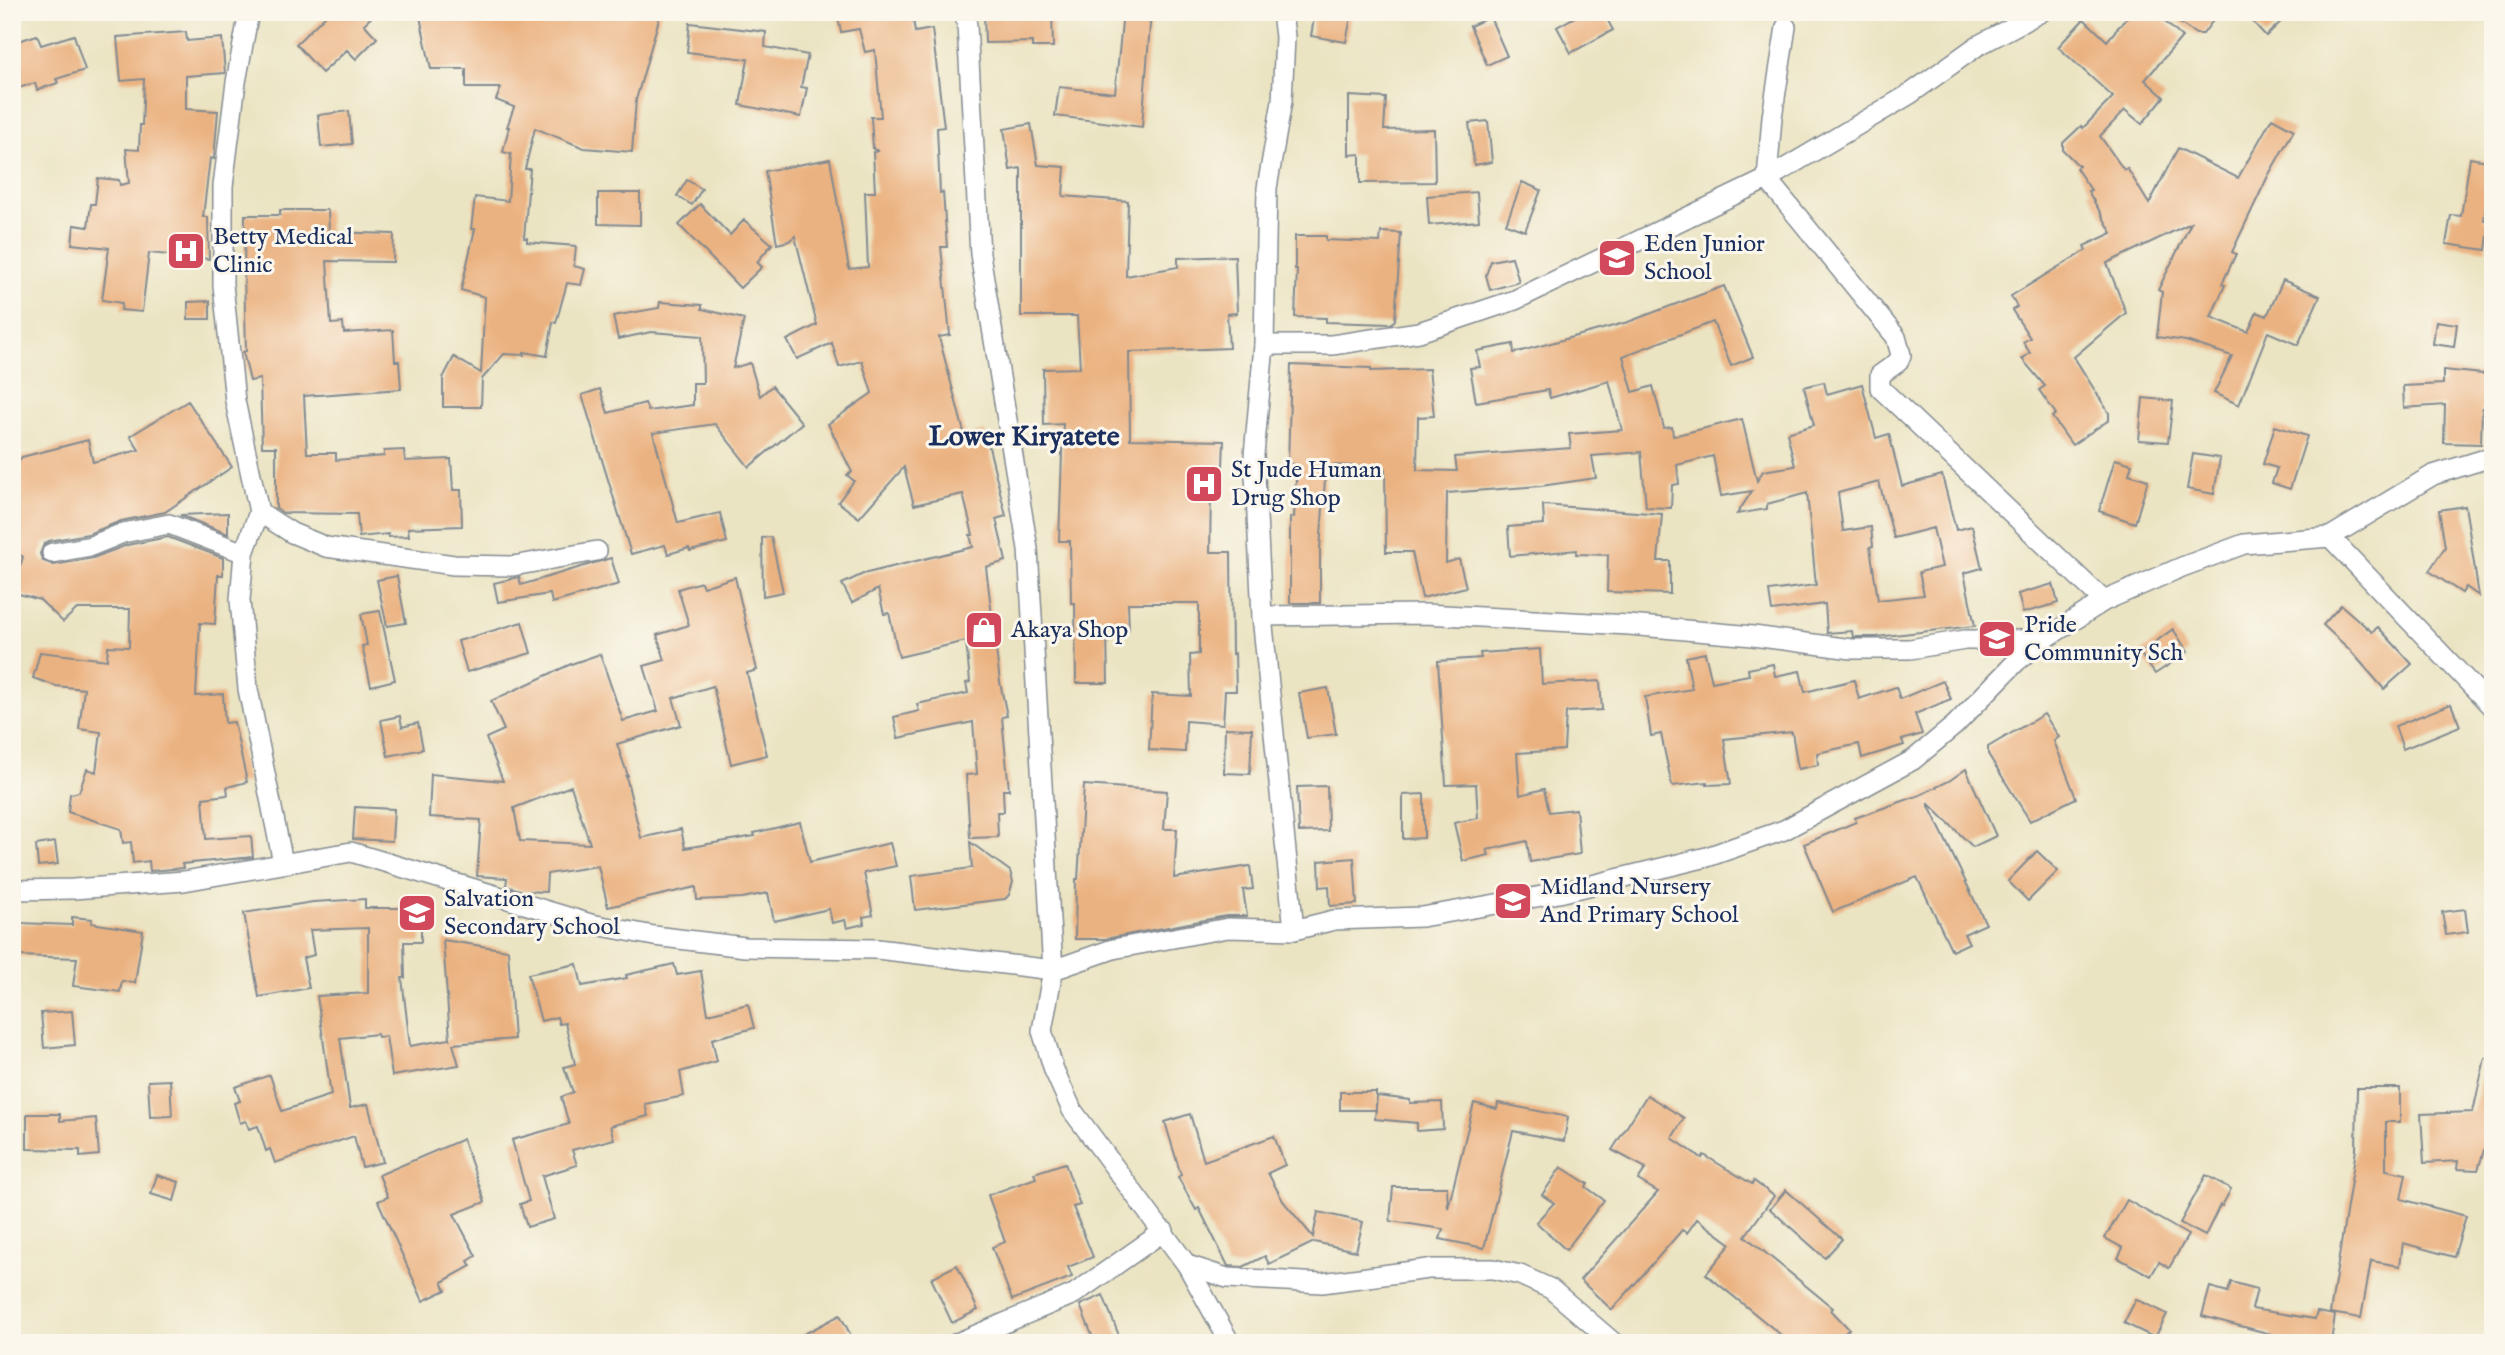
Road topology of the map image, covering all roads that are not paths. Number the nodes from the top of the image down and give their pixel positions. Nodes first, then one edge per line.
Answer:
1 (249, 12) edge
2 (964, 12) edge
3 (1282, 12) edge
4 (2041, 12) edge
5 (1786, 27) dead end
6 (1768, 179) junction
7 (1264, 345) junction
8 (2493, 460) edge
9 (259, 512) junction
10 (2330, 537) junction
11 (597, 551) dead end
12 (52, 553) dead end
13 (244, 553) junction
14 (2104, 601) junction
15 (1262, 616) junction
16 (2043, 640) junction
17 (2493, 708) edge
18 (283, 863) junction
19 (12, 890) edge
20 (1294, 930) junction
21 (1053, 970) junction
22 (1164, 1231) junction
23 (1187, 1265) junction
24 (957, 1343) edge
25 (1230, 1343) edge
26 (1614, 1343) edge

1 - 9 street
2 - 21 street
3 - 7 street
4 - 6 street
5 - 6 street
6 - 7 street
6 - 14 street
7 - 15 street
8 - 10 street
9 - 11 street
9 - 13 street
10 - 14 street
10 - 17 street
12 - 13 street
13 - 18 street
14 - 16 street
15 - 16 street
15 - 20 street
16 - 20 street
18 - 19 street
18 - 21 street
20 - 21 street
21 - 22 street
22 - 23 street
22 - 24 street
23 - 25 street
23 - 26 street

